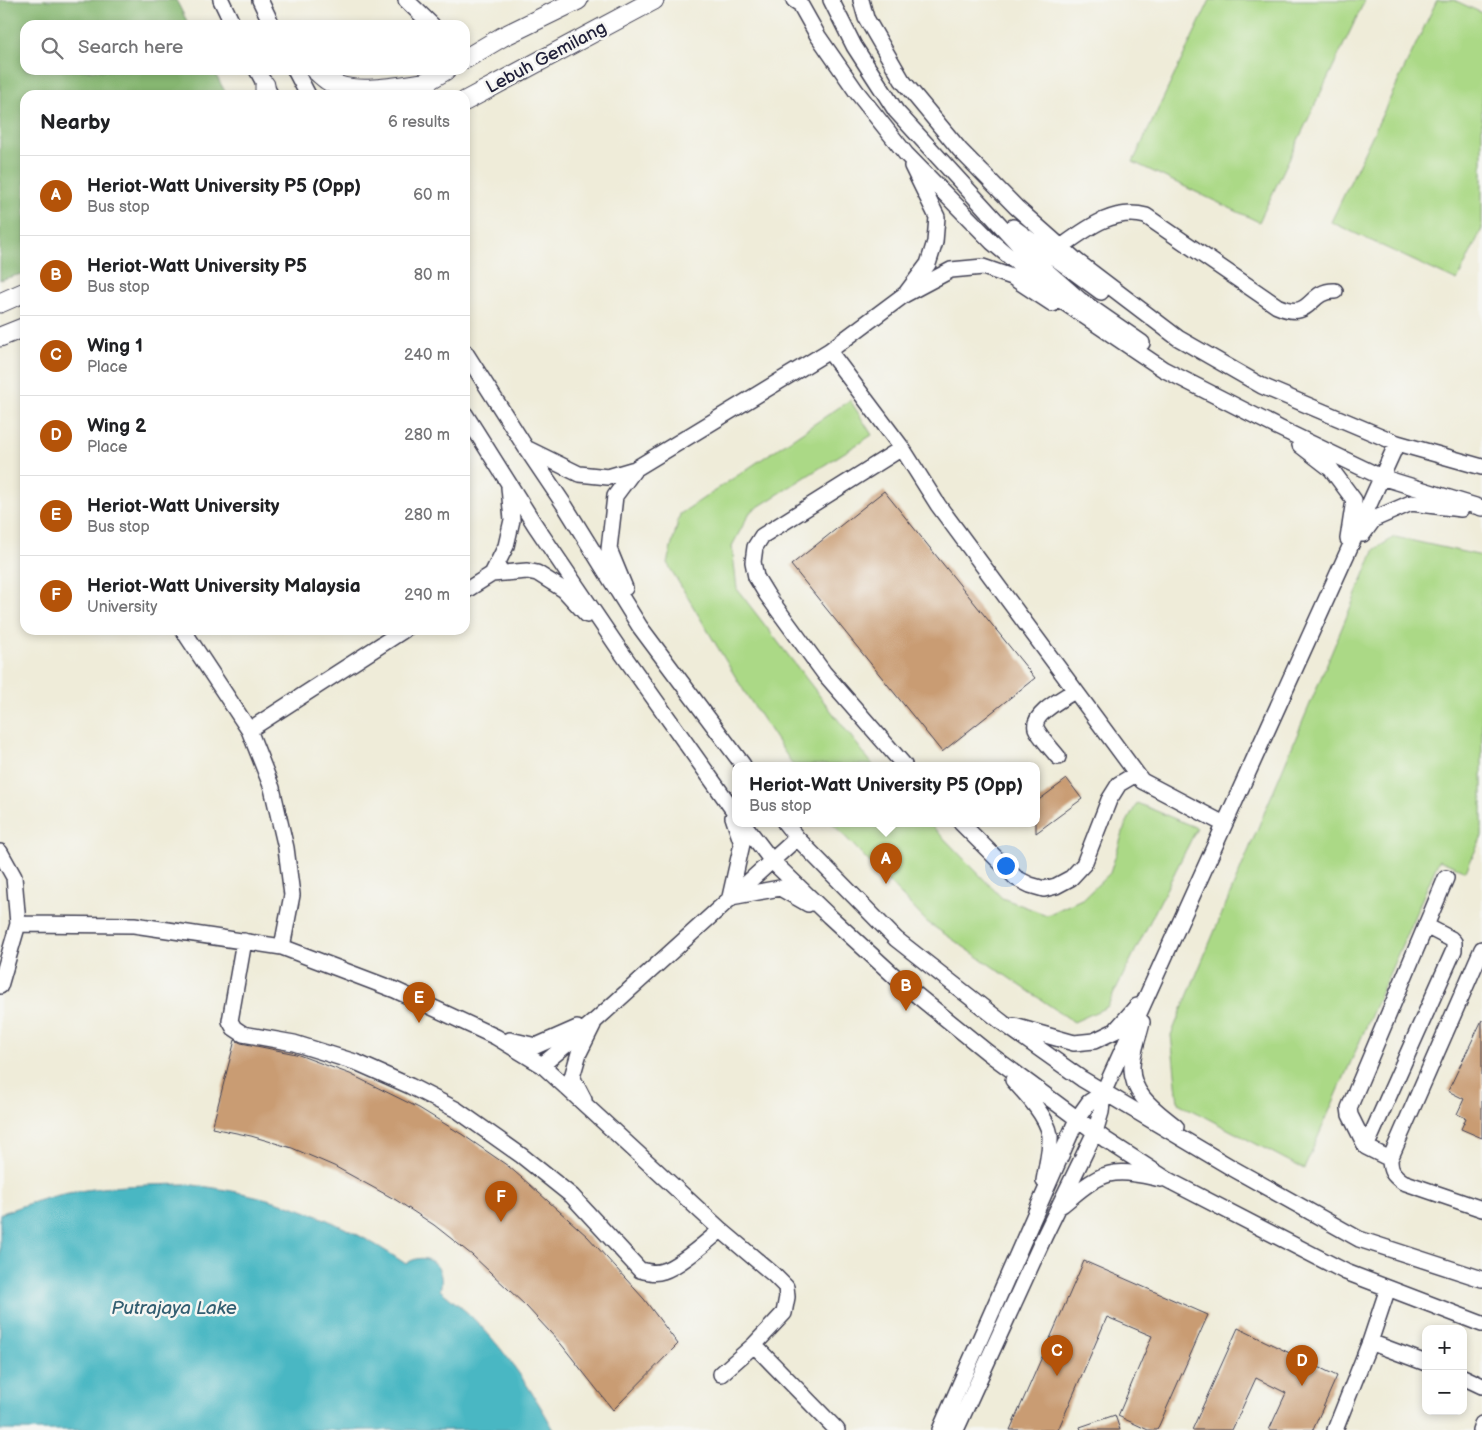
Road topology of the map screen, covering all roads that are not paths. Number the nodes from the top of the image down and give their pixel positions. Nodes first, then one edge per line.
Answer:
1 (221, 0) edge
2 (260, 0) edge
3 (406, 0) edge
4 (578, 0) edge
5 (794, 0) edge
6 (831, 0) edge
7 (861, 0) edge
8 (653, 1) edge
9 (231, 20) edge
10 (270, 20) edge
11 (427, 20) edge
12 (470, 55) edge
13 (298, 75) edge
14 (321, 75) edge
15 (438, 75) edge
16 (424, 83) junction
17 (305, 90) edge
18 (368, 90) edge
19 (368, 90) edge
20 (412, 90) edge
21 (470, 98) edge
22 (906, 154) junction
23 (971, 192) junction
24 (1061, 247) junction
25 (1335, 291) dead end
26 (20, 294) edge
27 (904, 295) junction
28 (0, 303) edge
29 (20, 329) edge
30 (0, 337) edge
31 (1178, 338) junction
32 (829, 351) junction
33 (470, 360) edge
34 (1163, 369) junction
35 (470, 422) edge
36 (1279, 428) junction
37 (1397, 443) junction
38 (526, 448) junction
39 (902, 448) junction
40 (1482, 467) edge
41 (635, 469) junction
42 (1381, 477) junction
43 (508, 483) junction
44 (1482, 510) edge
45 (1344, 560) junction
46 (492, 574) junction
47 (470, 588) edge
48 (640, 627) junction
49 (186, 635) edge
50 (396, 635) edge
51 (619, 649) junction
52 (1074, 690) junction
53 (249, 730) junction
54 (1058, 757) dead end
55 (741, 762) edge
56 (901, 762) edge
57 (1136, 774) junction
58 (732, 809) edge
59 (1224, 824) junction
60 (737, 827) edge
61 (745, 827) edge
62 (788, 827) edge
63 (964, 827) edge
64 (797, 838) junction
65 (0, 852) edge
66 (772, 862) junction
67 (1446, 878) dead end
68 (730, 897) junction
69 (829, 916) junction
70 (18, 924) junction
71 (1426, 926) junction
72 (244, 941) junction
73 (282, 947) junction
74 (1482, 949) edge
75 (0, 986) edge
76 (1149, 991) junction
77 (596, 1020) junction
78 (1003, 1023) junction
79 (496, 1037) junction
80 (987, 1052) junction
81 (542, 1065) junction
82 (1103, 1092) junction
83 (589, 1110) junction
84 (1077, 1119) junction
85 (1095, 1132) junction
86 (1366, 1147) junction
87 (1390, 1159) junction
88 (1232, 1168) junction
89 (1168, 1180) junction
90 (1040, 1203) junction
91 (1058, 1209) junction
92 (1482, 1209) edge
93 (720, 1230) junction
94 (1482, 1279) edge
95 (1388, 1288) junction
96 (1482, 1324) edge
97 (1370, 1342) junction
98 (754, 1345) junction
99 (1422, 1362) edge
100 (721, 1374) dead end
101 (1467, 1379) edge
102 (1482, 1386) edge
103 (1482, 1424) edge
104 (946, 1429) edge
105 (837, 1430) edge
106 (1335, 1430) edge
107 (1480, 1430) edge

1 - 9 street
2 - 10 street
3 - 11 street
4 - 12 main road, Lebuh Gemilang
5 - 22 street
6 - 23 street
7 - 24 street
8 - 21 main road, Lebuh Gemilang
13 - 17 street
14 - 18 main road
15 - 16 main road
16 - 19 main road
16 - 20 main road
22 - 27 street
22 - 34 street
23 - 31 street
23 - 36 street
24 - 25 street
24 - 31 street
26 - 28 main road
27 - 32 street
27 - 34 street
29 - 30 main road
31 - 37 street
32 - 39 street
32 - 41 street
33 - 38 street
34 - 36 street
35 - 43 street
36 - 42 street
36 - 45 street
37 - 40 street
37 - 42 street
38 - 41 street
38 - 48 street
39 - 52 street
39 - 56 street
41 - 48 street
42 - 44 street
42 - 45 street
43 - 46 street
43 - 51 street
44 - 45 street
45 - 59 street
46 - 47 street
46 - 51 street
48 - 55 street
49 - 53 street
50 - 53 street
51 - 58 street
52 - 54 street
52 - 57 street
53 - 73 street
57 - 59 street
57 - 63 street
59 - 76 street
60 - 68 street
61 - 66 street
62 - 64 street
64 - 66 street
64 - 78 street
65 - 70 street
66 - 68 street
66 - 69 street
67 - 71 street
68 - 69 street
68 - 77 street
69 - 80 street
70 - 72 street
70 - 75 street
71 - 86 street
71 - 86 street
72 - 73 street
72 - 93 street
73 - 79 street
74 - 87 street
76 - 78 street
76 - 82 street
76 - 88 street
77 - 79 street
77 - 81 street
77 - 83 street
78 - 82 street
79 - 81 street
80 - 84 street
80 - 90 street
81 - 83 street
82 - 84 street
82 - 85 street
82 - 88 street
83 - 93 street
84 - 85 street
84 - 90 street
85 - 89 street
85 - 91 street
86 - 87 street
87 - 92 street
88 - 94 street
89 - 91 street
89 - 95 street
90 - 104 street
91 - 104 street
93 - 98 street
95 - 96 street
95 - 97 street
97 - 99 street
97 - 106 street
98 - 100 street
98 - 105 street
101 - 102 street
103 - 107 street

